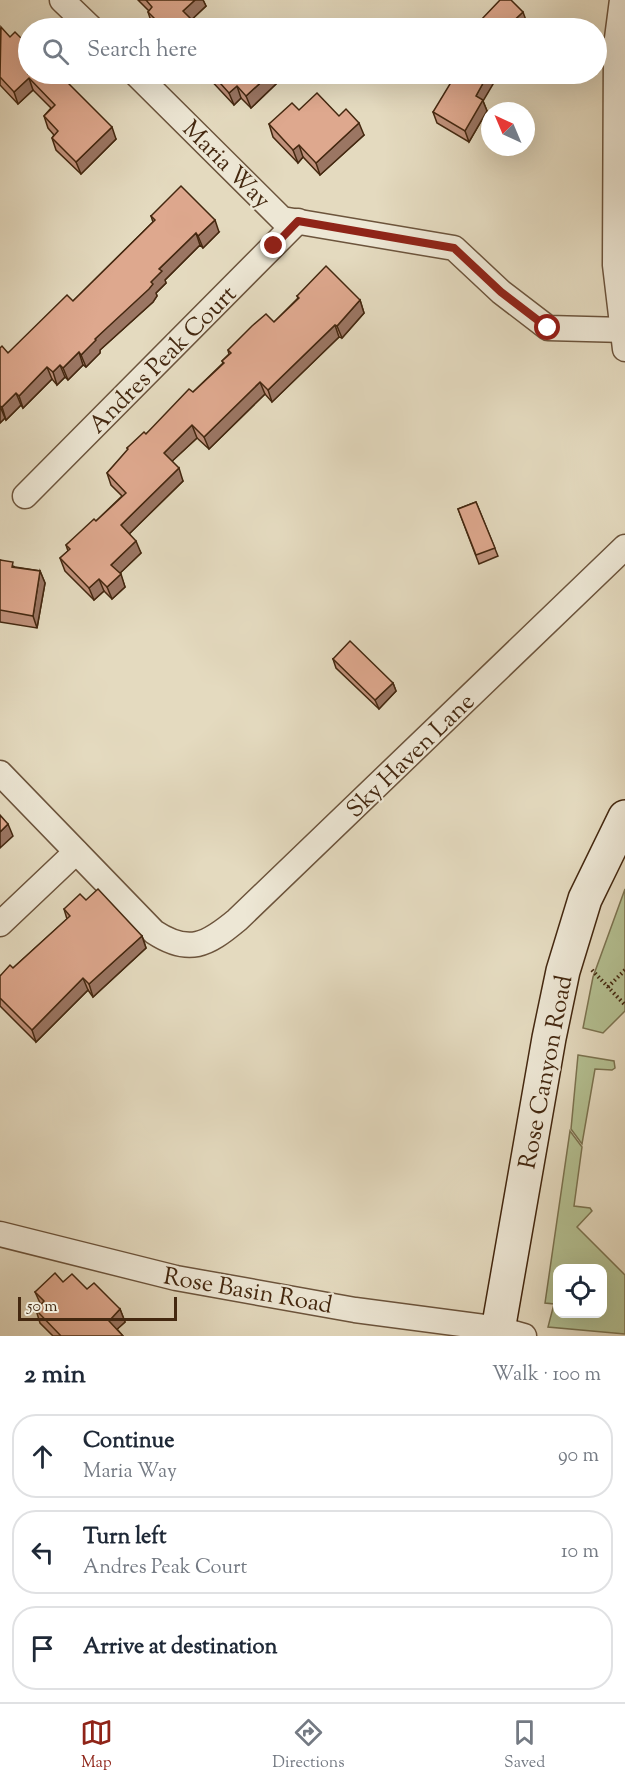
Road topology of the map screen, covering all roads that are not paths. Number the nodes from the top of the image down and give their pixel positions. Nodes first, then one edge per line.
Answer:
1 (62, 0) edge
2 (622, 0) edge
3 (81, 18) edge
4 (146, 84) edge
5 (298, 221) junction
6 (624, 336) edge
7 (26, 496) dead end
8 (625, 547) edge
9 (0, 773) edge
10 (625, 817) edge
11 (76, 852) junction
12 (0, 924) edge
13 (0, 1234) edge
14 (506, 1334) edge

1 - 3 street
2 - 6 street
4 - 5 street, Maria Way
5 - 6 street, Maria Way
5 - 7 street, Andres Peak Court
8 - 11 street, Sky Haven Lane
9 - 11 street
10 - 14 street, Rose Canyon Road
11 - 12 street
13 - 14 street, Rose Basin Road

